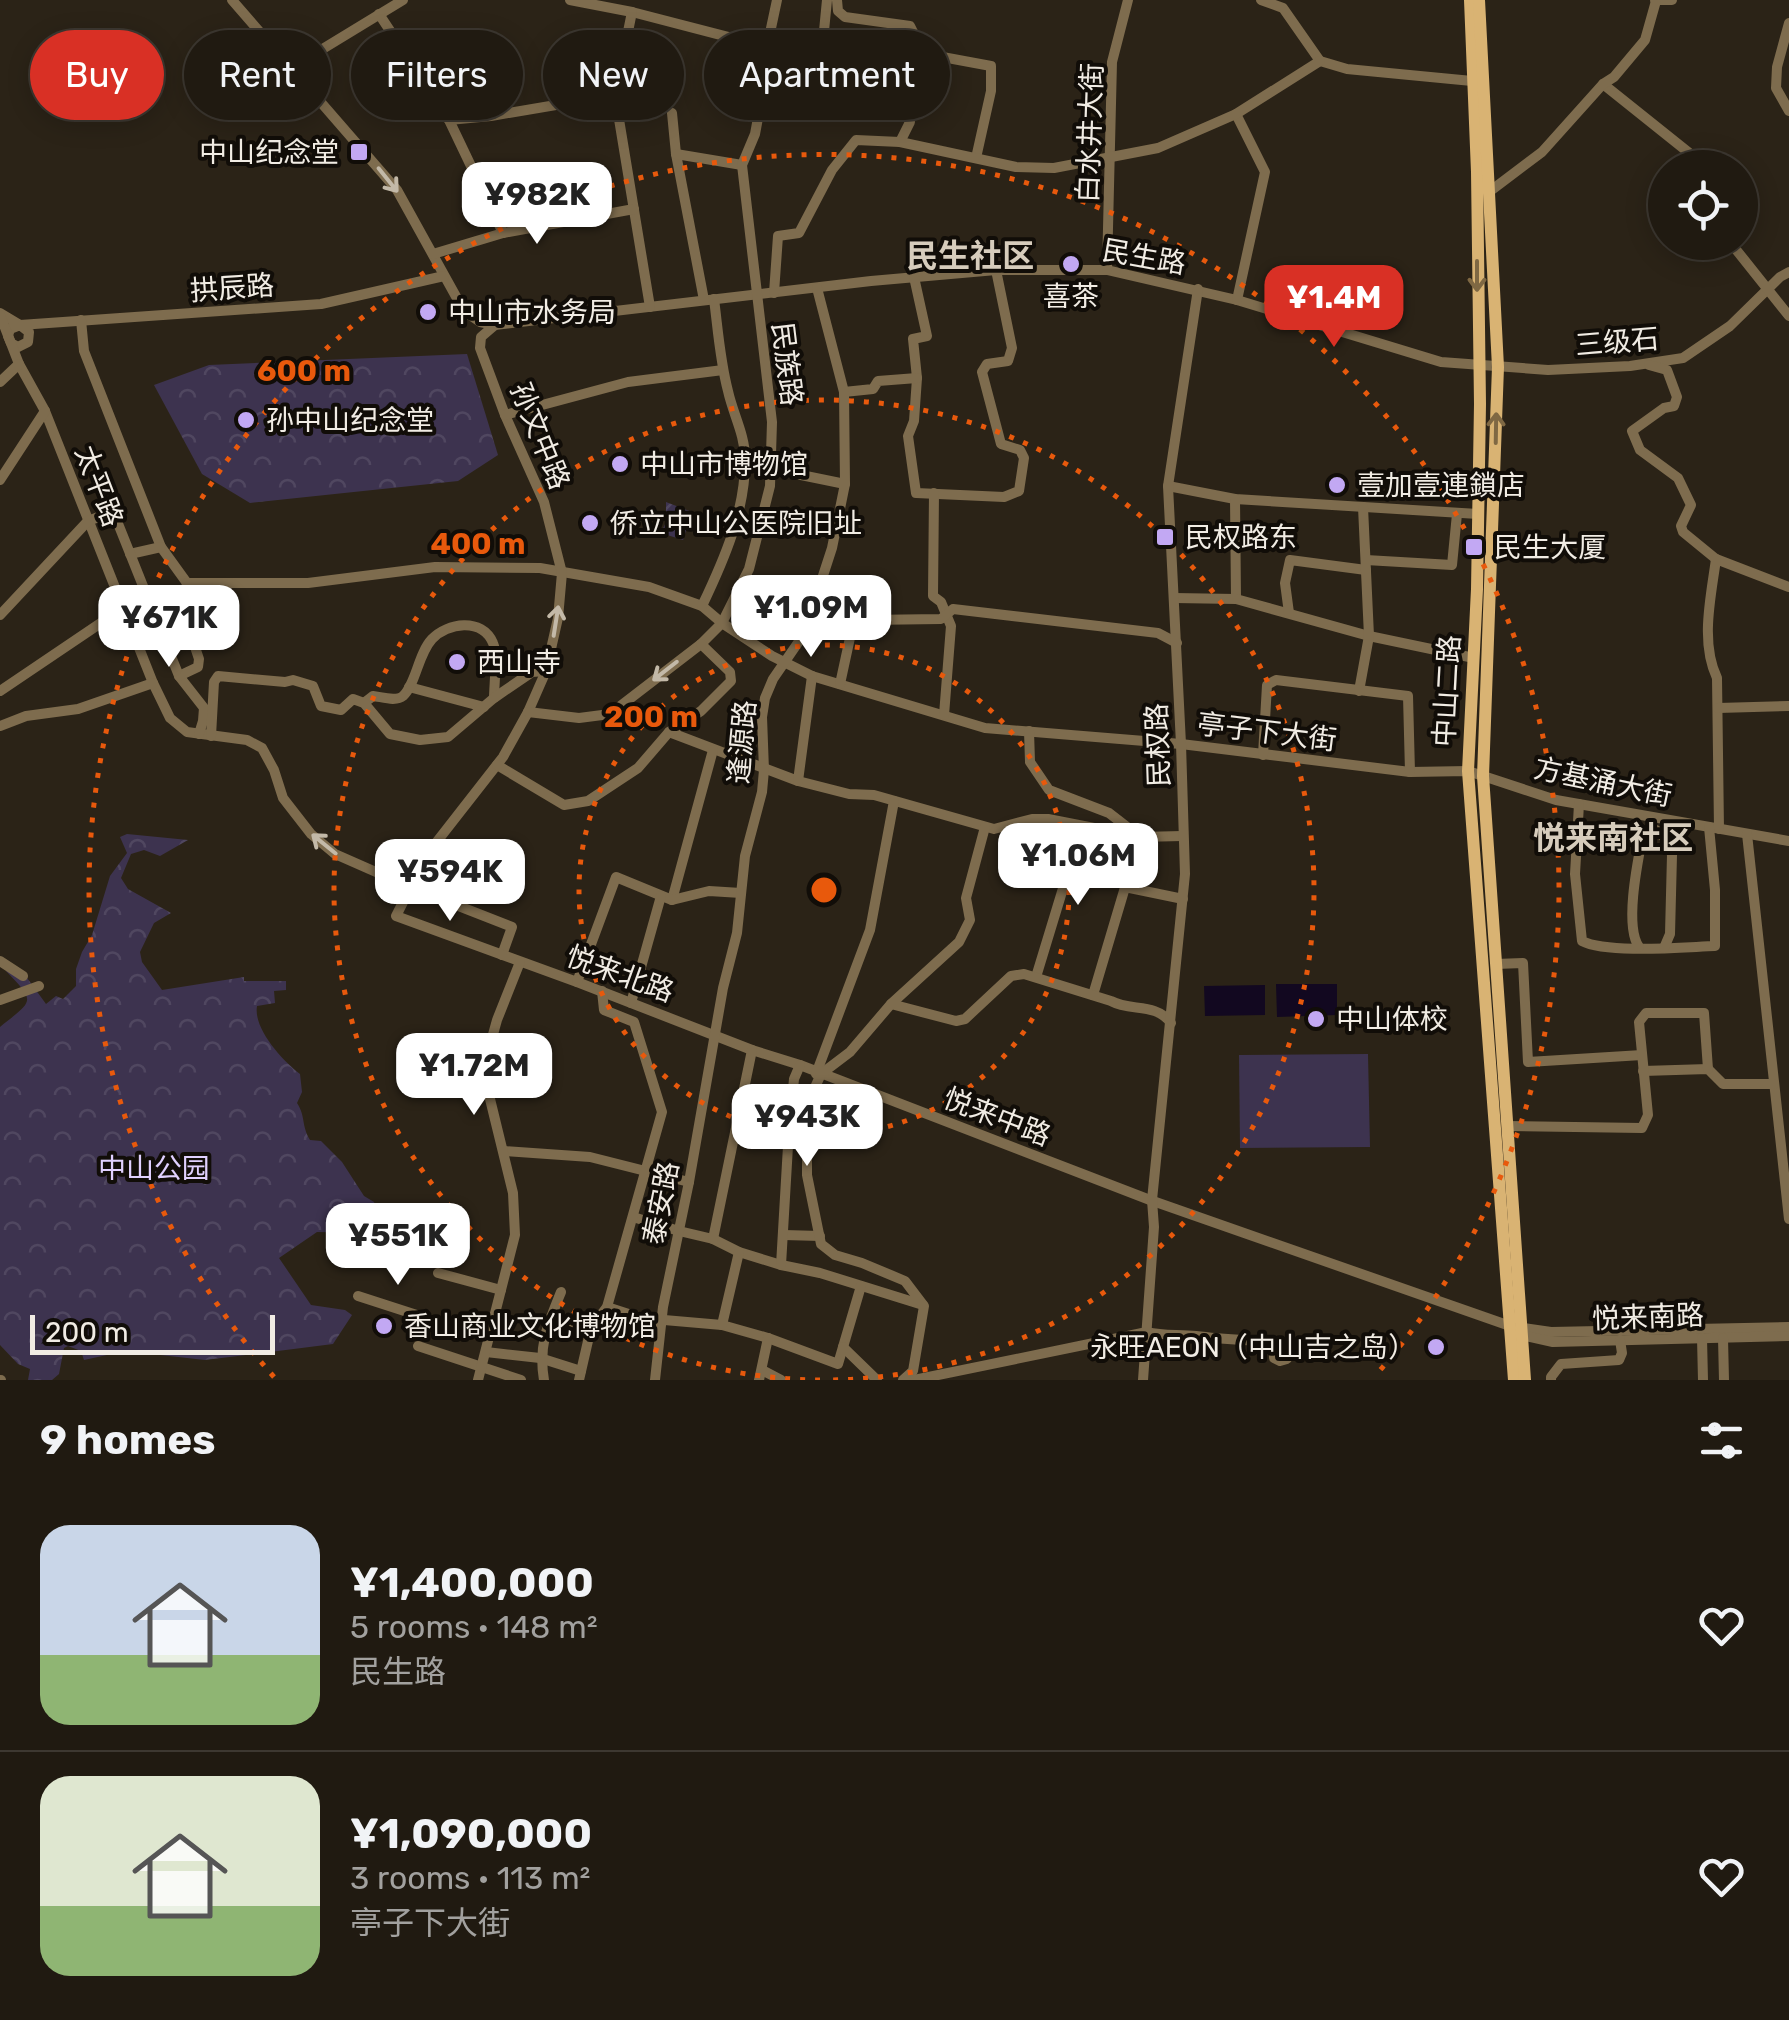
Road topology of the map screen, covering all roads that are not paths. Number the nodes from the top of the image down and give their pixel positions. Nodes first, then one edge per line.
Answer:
1 (232, 0) edge
2 (404, 0) edge
3 (570, 0) edge
4 (777, 0) edge
5 (826, 0) edge
6 (837, 0) edge
7 (1128, 0) edge
8 (1261, 0) edge
9 (1655, 0) edge
10 (1672, 0) edge
11 (1475, 2) edge
12 (1285, 4) edge
13 (632, 12) junction
14 (380, 14) junction
15 (1789, 23) edge
16 (259, 30) edge
17 (390, 30) edge
18 (628, 30) edge
19 (771, 30) edge
20 (824, 30) edge
21 (912, 30) edge
22 (704, 31) edge
23 (331, 44) edge
24 (950, 58) edge
25 (1320, 61) junction
26 (1472, 81) junction
27 (1604, 84) junction
28 (1789, 111) edge
29 (331, 112) edge
30 (1236, 114) junction
31 (449, 120) edge
32 (619, 120) edge
33 (673, 120) edge
34 (758, 120) edge
35 (909, 120) edge
36 (900, 142) junction
37 (1686, 150) edge
38 (676, 154) junction
39 (976, 158) junction
40 (1110, 158) junction
41 (742, 165) junction
42 (1489, 192) junction
43 (634, 209) junction
44 (502, 232) junction
45 (432, 254) junction
46 (1744, 260) edge
47 (996, 270) junction
48 (1107, 270) junction
49 (1789, 272) edge
50 (444, 276) junction
51 (914, 277) junction
52 (817, 288) junction
53 (1198, 290) junction
54 (1767, 290) junction
55 (774, 294) junction
56 (756, 295) junction
57 (709, 300) junction
58 (1237, 300) junction
59 (650, 306) junction
60 (0, 314) edge
61 (1789, 316) edge
62 (81, 320) junction
63 (495, 325) junction
64 (24, 328) junction
65 (10, 340) junction
66 (25, 345) junction
67 (18, 363) junction
68 (1645, 364) junction
69 (1478, 366) junction
70 (1498, 367) junction
71 (723, 370) junction
72 (917, 378) junction
73 (0, 382) edge
74 (844, 392) junction
75 (46, 412) junction
76 (505, 414) junction
77 (801, 475) dead end
78 (0, 480) edge
79 (845, 484) junction
80 (1168, 486) junction
81 (934, 493) junction
82 (1234, 499) junction
83 (1363, 508) junction
84 (1457, 514) junction
85 (1478, 514) junction
86 (88, 521) junction
87 (161, 547) junction
88 (130, 554) junction
89 (1716, 559) junction
90 (1366, 565) junction
91 (562, 573) junction
92 (187, 583) junction
93 (1789, 587) edge
94 (1174, 598) junction
95 (1236, 600) junction
96 (702, 606) junction
97 (123, 608) junction
98 (1289, 613) junction
99 (946, 614) junction
100 (0, 615) edge
101 (722, 622) junction
102 (1369, 636) junction
103 (1176, 643) junction
104 (702, 644) junction
105 (1474, 658) junction
106 (785, 664) junction
107 (546, 671) junction
108 (179, 676) junction
109 (812, 676) junction
110 (153, 682) junction
111 (840, 684) junction
112 (408, 687) junction
113 (0, 691) edge
114 (1359, 691) junction
115 (494, 698) junction
116 (364, 703) junction
117 (1789, 706) edge
118 (484, 707) junction
119 (1718, 708) junction
120 (528, 712) junction
121 (944, 715) junction
122 (0, 726) edge
123 (1028, 731) junction
124 (669, 732) junction
125 (205, 735) junction
126 (1181, 744) junction
127 (713, 750) junction
128 (1263, 755) junction
129 (497, 765) junction
130 (764, 770) junction
131 (1410, 772) junction
132 (1476, 773) junction
133 (798, 781) junction
134 (894, 801) junction
135 (1579, 804) junction
136 (1657, 824) junction
137 (1082, 826) junction
138 (985, 827) junction
139 (1714, 828) junction
140 (1747, 834) junction
141 (1182, 836) junction
142 (1140, 837) junction
143 (1789, 841) edge
144 (410, 888) junction
145 (1126, 888) junction
146 (741, 893) junction
147 (667, 898) junction
148 (1183, 899) junction
149 (396, 916) joint
150 (1640, 947) junction
151 (1664, 948) junction
152 (502, 955) junction
153 (0, 961) edge
154 (520, 962) junction
155 (1496, 964) junction
156 (23, 976) dead end
157 (1036, 977) junction
158 (577, 982) junction
159 (39, 986) dead end
160 (602, 991) junction
161 (1094, 995) junction
162 (0, 1000) edge
163 (632, 1003) junction
164 (891, 1004) junction
165 (1171, 1023) junction
166 (715, 1034) junction
167 (752, 1050) junction
168 (1642, 1056) junction
169 (800, 1065) junction
170 (1708, 1069) junction
171 (1644, 1071) junction
172 (818, 1073) junction
173 (1774, 1084) junction
174 (1507, 1126) junction
175 (1784, 1126) edge
176 (789, 1129) junction
177 (806, 1129) junction
178 (504, 1151) junction
179 (645, 1170) junction
180 (689, 1182) junction
181 (1152, 1201) junction
182 (633, 1217) junction
183 (1789, 1220) edge
184 (679, 1231) junction
185 (784, 1234) junction
186 (820, 1236) junction
187 (713, 1239) junction
188 (739, 1252) junction
189 (781, 1265) junction
190 (438, 1273) dead end
191 (861, 1286) junction
192 (501, 1290) junction
193 (561, 1292) dead end
194 (358, 1296) dead end
195 (607, 1306) junction
196 (924, 1306) junction
197 (551, 1317) junction
198 (426, 1318) dead end
199 (662, 1320) junction
200 (722, 1325) junction
201 (1789, 1327) edge
202 (591, 1328) junction
203 (1516, 1331) junction
204 (1147, 1332) junction
205 (1789, 1336) edge
206 (768, 1338) junction
207 (1702, 1338) junction
208 (1723, 1338) junction
209 (1620, 1340) junction
210 (1274, 1342) junction
211 (418, 1346) dead end
212 (842, 1347) junction
213 (486, 1352) junction
214 (540, 1358) junction
215 (482, 1367) junction
216 (580, 1375) edge
217 (760, 1375) edge
218 (478, 1380) edge
219 (521, 1380) edge
220 (544, 1380) edge
221 (656, 1380) edge
222 (781, 1380) edge
223 (877, 1380) edge
224 (888, 1380) edge
225 (900, 1380) edge
226 (914, 1380) edge
227 (1144, 1380) edge
228 (1514, 1380) edge
229 (1525, 1380) edge
230 (1552, 1380) edge
231 (1703, 1380) edge
232 (1724, 1380) edge

1 - 16 street
2 - 14 street
3 - 13 street
4 - 19 street
5 - 20 street
6 - 21 street
7 - 40 street, 白水井大街
8 - 12 street
9 - 10 street
9 - 27 street
11 - 26 main road, 中山二路
11 - 42 main road, 中山二路
12 - 25 street
13 - 18 street
13 - 22 street
14 - 17 street
14 - 23 street
15 - 28 street
24 - 39 street
25 - 26 street
25 - 30 street
26 -> 69 main road, 中山二路
27 - 37 street
27 - 42 street
29 -> 45 street
30 - 40 street
30 - 58 street
31 - 44 street
32 - 43 street
33 - 38 street
34 - 41 street
35 - 36 street
36 - 39 street
36 - 55 street
38 - 41 street
38 - 57 street
39 - 40 street
40 - 48 street, 白水井大街
41 - 56 street, 民族路
42 - 70 main road, 中山二路
43 - 44 street
43 - 59 street
44 - 45 street
45 - 50 street
46 - 54 street
47 - 48 street, 民生路
47 - 51 street, 民生路
47 - 81 street
48 - 53 street, 民生路
49 - 54 street, 三级石
50 - 62 street, 拱辰路
50 - 63 street
51 - 52 street, 民生路
51 - 72 street
52 - 55 street, 民生路
52 - 74 street, 逢源路
53 - 58 street, 民生路
53 - 80 street, 民权路
54 - 61 street
54 - 68 street, 三级石
55 - 56 street, 民生路
56 - 57 street, 民生路
56 - 101 street, 民族路
57 - 59 street, 民生路
57 - 71 street
58 - 69 street, 民生路
59 - 63 street, 民生路
60 - 64 street
60 - 65 street, 太平路
62 - 64 street, 拱辰路
62 - 87 street
63 - 76 street, 孙文中路
64 - 65 street
64 - 66 street
65 - 66 street
65 - 67 street, 太平路
66 - 67 street
67 - 73 street
67 - 75 street, 太平路
68 - 70 street, 三级石
68 - 89 street
69 - 70 street, 三级石
69 - 85 main road, 中山二路
132 -> 70 main road, 中山二路
71 - 76 street
71 - 96 street
72 - 74 street
72 - 81 street
74 - 79 street, 逢源路
75 - 78 street
75 - 86 street, 太平路
76 - 91 street, 孙文中路
77 - 79 street
79 - 106 street, 逢源路
80 - 82 street
80 - 94 street, 民权路
81 - 99 street
82 - 83 street
82 - 95 street
83 - 84 street
83 - 90 street
84 - 85 street
84 - 90 street
85 - 105 main road, 中山二路
86 - 88 street
86 - 97 street, 太平路
86 - 100 street
87 - 88 street
87 - 92 street
88 - 108 street
89 - 93 street
89 - 119 street
90 - 98 street
90 - 102 street
91 - 92 street, 亭子下大街
91 - 96 street, 亭子下大街
107 -> 91 street, 孙文中路
92 - 108 street
94 - 95 street
94 - 103 street, 民权路
95 - 98 street
96 - 101 street, 亭子下大街
97 - 110 street, 太平路
97 - 113 street
98 - 102 street
99 - 103 street
99 - 111 street
99 - 121 street
101 - 104 street, 民族路
101 - 106 street, 亭子下大街
102 - 105 street
102 - 114 street
103 - 126 street, 民权路
104 -> 120 street, 民族路
104 - 124 street
105 - 132 main road, 中山二路
106 - 109 street, 亭子下大街
106 - 130 street, 逢源路
107 - 115 street
107 - 120 street, 孙文中路
108 - 125 street
109 - 111 street, 亭子下大街
109 - 133 street
110 - 122 street
110 - 125 street, 太平路
111 - 121 street, 亭子下大街
112 - 115 street
112 - 116 street
112 - 118 street
114 - 128 street
114 - 131 street
115 - 118 street
116 - 118 street
116 - 125 street
117 - 119 street
119 - 139 street
120 - 129 street, 孙文中路
121 - 123 street, 亭子下大街
123 - 126 street, 亭子下大街
123 - 142 street
124 - 127 street
124 - 129 street
144 -> 125 street, 太平路
126 - 128 street, 亭子下大街
126 - 141 street, 民权路
127 - 130 street
127 - 147 street
128 - 131 street, 亭子下大街
129 - 144 street, 孙文中路
130 - 133 street
130 - 146 street, 逢源路
131 - 132 street, 亭子下大街
132 - 135 street, 方基涌大街
132 - 155 main road, 中山二路
132 - 203 main road, 中山二路
133 - 134 street
134 - 138 street
134 - 172 street
135 - 136 street, 方基涌大街
135 - 150 street
136 - 139 street, 方基涌大街
136 - 150 street
136 - 151 street
137 - 138 street
137 - 142 street
137 - 157 street
138 - 164 street
139 - 140 street, 方基涌大街
139 - 151 street
140 - 143 street, 方基涌大街
140 - 173 street
141 - 142 street
141 - 148 street, 民权路
142 - 145 street
144 - 149 street, 孙文中路
144 - 152 street, 太平路
145 - 148 street
145 - 161 street
146 - 147 street
146 - 166 street, 逢源路
147 - 158 street
147 - 163 street
148 - 165 street, 民权路
149 - 152 street, 悦来北路
150 - 151 street
152 - 154 street, 悦来北路
153 - 156 street
154 - 158 street, 悦来北路
154 - 178 street
155 - 168 street
155 - 174 main road, 中山二路
157 - 161 street
157 - 164 street
158 - 160 street, 悦来北路
159 - 162 street
160 - 163 street, 悦来北路
160 - 179 street
161 - 165 street
163 - 166 street, 悦来北路
164 - 172 street
165 - 181 street, 民权路
166 - 167 street, 悦来中路
166 - 180 street, 泰安路
167 - 169 street, 悦来中路
167 - 187 street
168 - 170 street
168 - 171 street
169 - 172 street, 悦来中路
169 - 176 street
170 - 171 street
170 - 173 street
171 - 174 street
172 - 177 street
172 - 181 street, 悦来中路
173 - 175 street
174 - 203 main road, 中山二路
175 - 183 street
176 - 177 street
176 - 185 street
177 - 186 street
178 - 179 street
178 - 192 street
179 - 180 street
179 - 182 street
180 - 184 street, 泰安路
181 - 203 street, 悦来中路
181 - 204 street, 民权路
182 - 184 street
182 - 195 street
184 - 187 street
184 - 199 street, 泰安路
185 - 186 street
185 - 189 street
186 - 196 street
187 - 188 street
188 - 189 street
188 - 200 street
189 - 191 street
190 - 192 street
191 - 196 street
191 - 212 street
192 - 213 street
193 - 197 street
194 - 198 street
195 - 199 street
195 - 202 street
196 - 225 street
197 - 202 street
197 - 214 street
199 - 200 street
199 - 221 street, 泰安路
200 - 206 street
201 - 203 street, 悦来南路
202 - 216 street
203 - 209 street, 悦来南路
203 - 228 main road, 中山二路
203 - 229 main road, 中山二路
204 - 210 street
204 - 226 street
204 - 227 street, 民权路
205 - 208 street, 悦来南路
206 - 212 street
206 - 217 street
207 - 208 street, 悦来南路
207 - 209 street, 悦来南路
207 - 231 street
208 - 232 street
209 - 230 street
210 - 210 street
211 - 215 street
212 - 223 street
213 - 214 street
213 - 215 street
214 - 216 street
214 - 220 street
215 - 218 street
215 - 219 street
217 - 222 street
224 - 225 street

